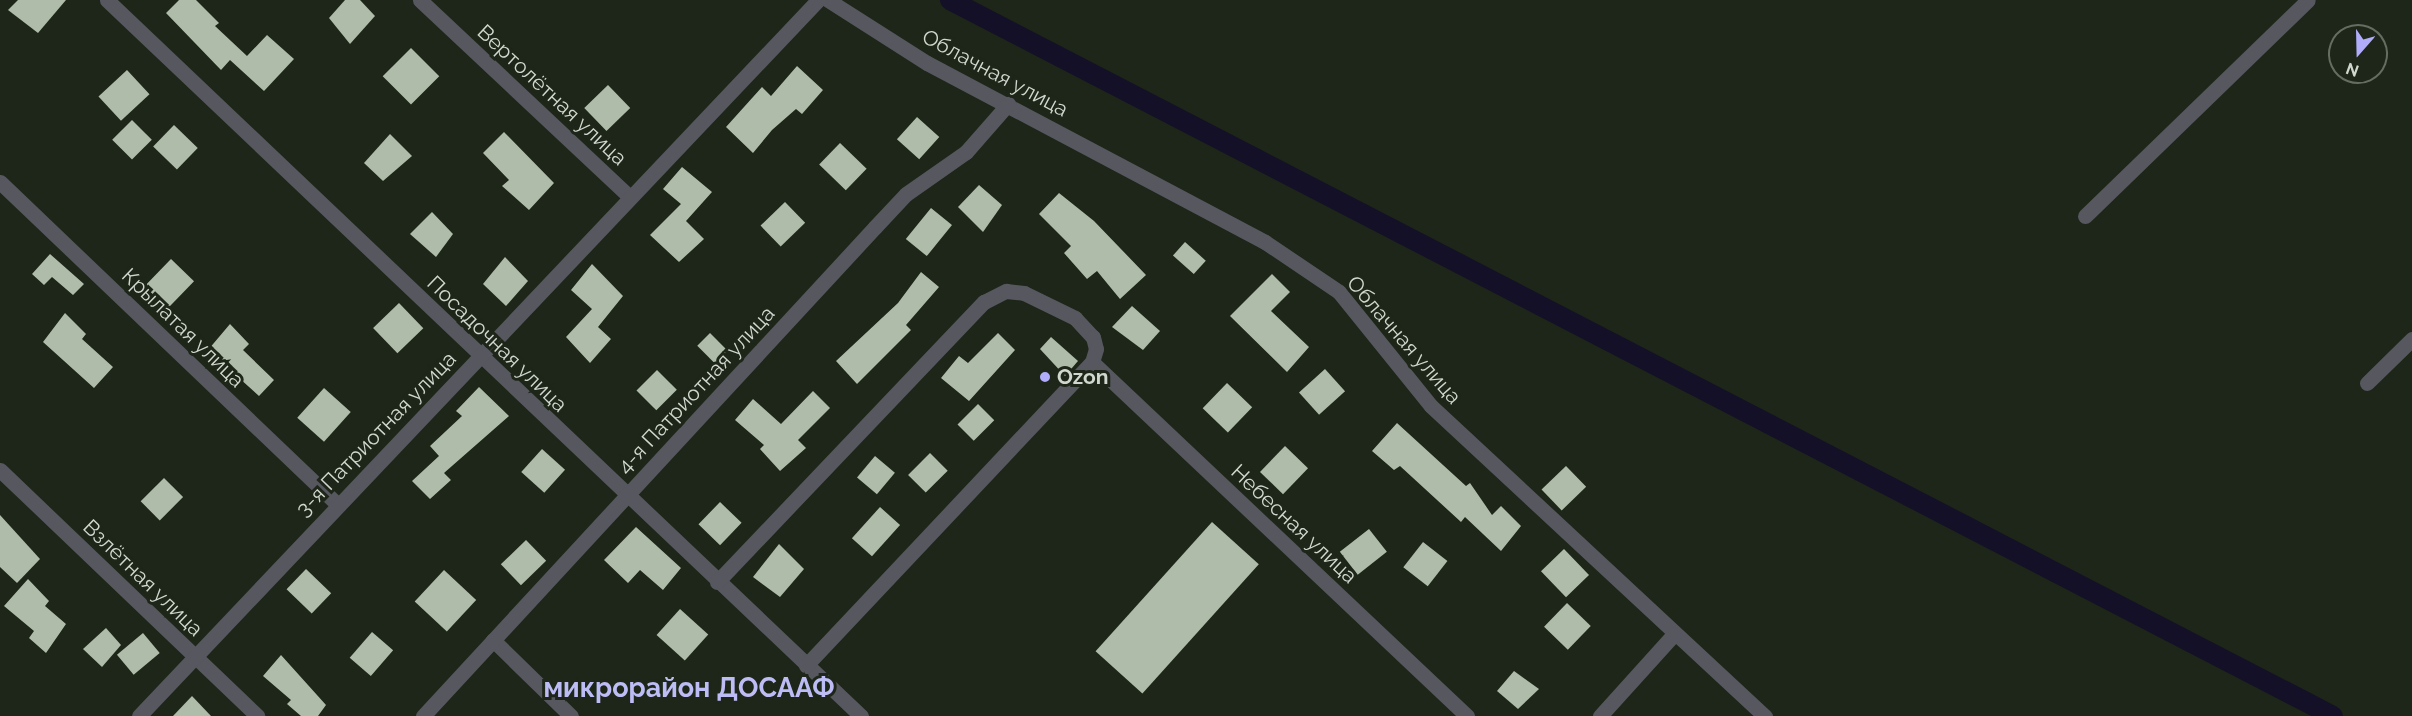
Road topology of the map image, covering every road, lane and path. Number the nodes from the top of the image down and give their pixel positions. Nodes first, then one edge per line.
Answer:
1 (107, 0) edge
2 (420, 0) edge
3 (818, 0) edge
4 (828, 0) edge
5 (2308, 0) edge
6 (1008, 104) junction
7 (0, 182) edge
8 (630, 197) junction
9 (2085, 216) dead end
10 (2412, 339) edge
11 (479, 356) junction
12 (1092, 362) junction
13 (2367, 383) dead end
14 (0, 470) edge
15 (627, 496) junction
16 (337, 504) junction
17 (717, 582) junction
18 (1674, 634) junction
19 (493, 640) junction
20 (195, 657) junction
21 (806, 666) junction
22 (139, 716) edge
23 (257, 716) edge
24 (423, 716) edge
25 (571, 716) edge
26 (861, 716) edge
27 (1467, 716) edge
28 (1600, 716) edge
29 (1765, 716) edge

1 - 11 street, Посадочная улица
2 - 8 street, Вертолётная улица
3 - 8 street, 3-я Патриотная улица
4 - 6 street, Облачная улица
5 - 9 street
6 - 15 street, 4-я Патриотная улица
6 - 18 street, Облачная улица
7 - 16 street, Крылатая улица
8 - 11 street, 3-я Патриотная улица
10 - 13 street
11 - 15 street, Посадочная улица
11 - 16 street, 3-я Патриотная улица
12 - 17 street
12 - 21 street
12 - 27 street, Небесная улица
14 - 20 street, Взлётная улица
15 - 17 street, Посадочная улица
15 - 19 street, 4-я Патриотная улица
16 - 20 street, 3-я Патриотная улица
17 - 21 street, Посадочная улица
18 - 28 street
18 - 29 street, Облачная улица
19 - 24 street, 4-я Патриотная улица
19 - 25 street
20 - 22 street, 3-я Патриотная улица
20 - 23 street, Взлётная улица
21 - 26 street, Посадочная улица

